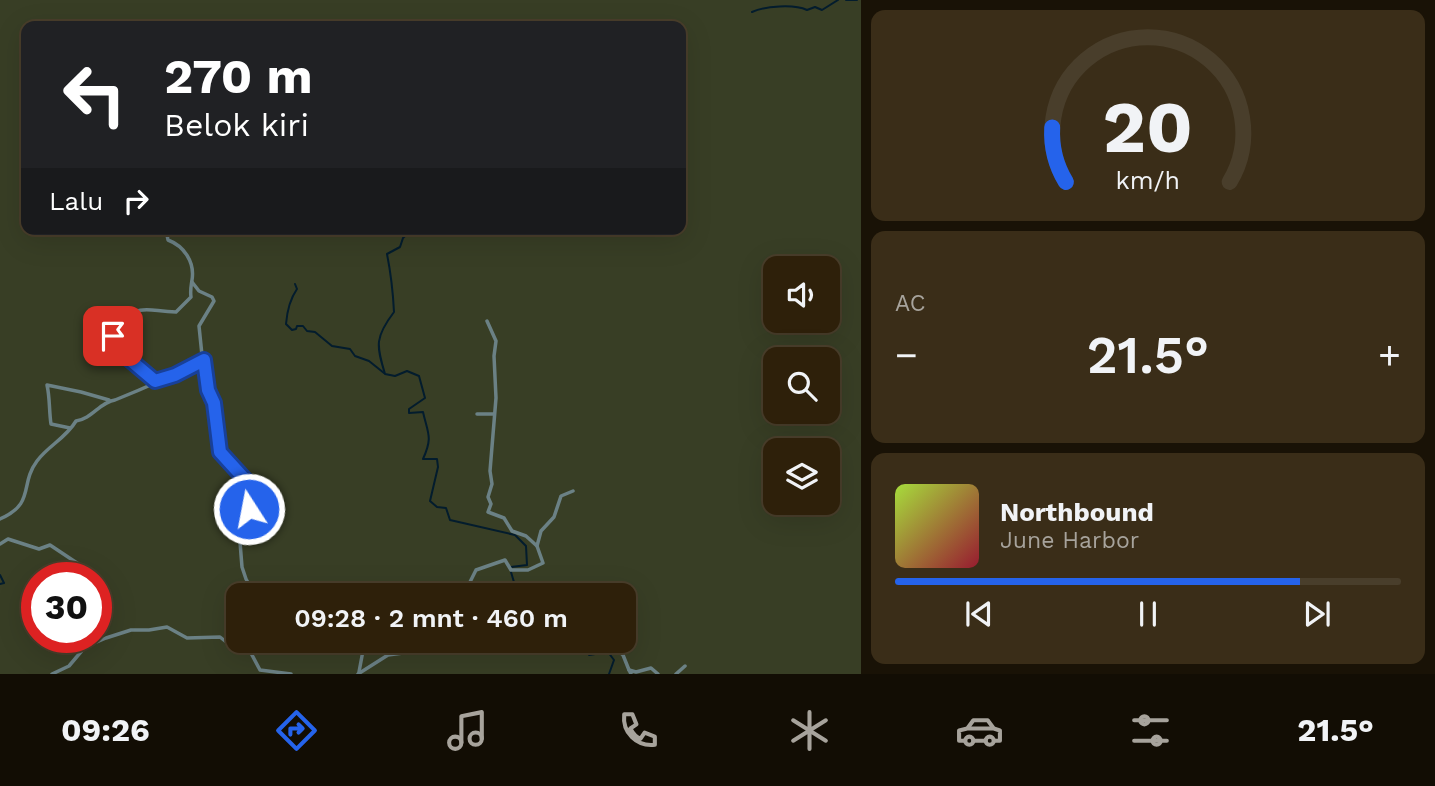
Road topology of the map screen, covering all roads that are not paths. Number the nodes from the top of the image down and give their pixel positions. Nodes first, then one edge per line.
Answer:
1 (167, 235) edge
2 (192, 282) junction
3 (487, 321) dead end
4 (204, 360) junction
5 (155, 381) junction
6 (109, 400) junction
7 (477, 414) dead end
8 (494, 414) junction
9 (71, 428) junction
10 (573, 491) dead end
11 (0, 519) edge
12 (0, 544) edge
13 (537, 546) junction
14 (76, 562) edge
15 (248, 583) edge
16 (470, 583) edge
17 (112, 637) edge
18 (226, 642) edge
19 (77, 653) edge
20 (251, 653) edge
21 (362, 653) edge
22 (403, 653) edge
23 (620, 653) edge
24 (685, 666) dead end
25 (630, 672) edge
26 (52, 674) edge
27 (290, 674) edge
28 (358, 674) edge
29 (658, 674) edge
30 (676, 674) edge

1 - 2 street
2 - 4 street
2 - 5 street
3 - 8 street
4 - 5 street
4 - 15 street
5 - 6 street
6 - 9 street
6 - 9 street
7 - 8 street
8 - 13 street
9 - 11 street
10 - 13 street
12 - 14 street
13 - 16 street
17 - 18 street
19 - 26 street
20 - 27 street
21 - 28 street
22 - 28 street
23 - 25 street
24 - 30 street
25 - 29 street

